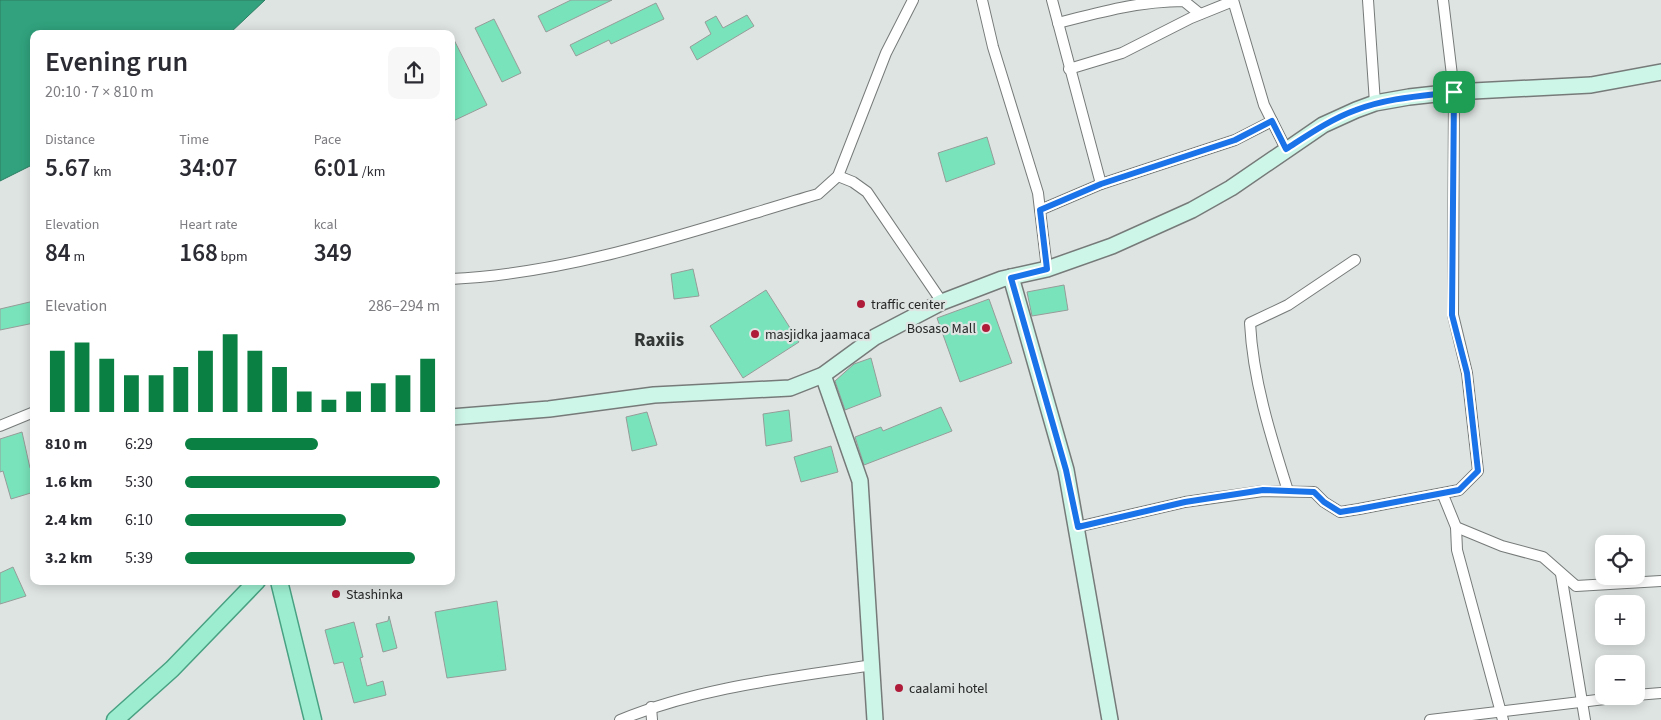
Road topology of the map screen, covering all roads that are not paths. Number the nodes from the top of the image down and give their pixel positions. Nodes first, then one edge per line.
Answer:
1 (913, 0) edge
2 (982, 0) edge
3 (1052, 0) edge
4 (1368, 0) edge
5 (1443, 0) edge
6 (1233, 1) edge
7 (1131, 2) edge
8 (1200, 14) junction
9 (1058, 23) junction
10 (1069, 69) junction
11 (1661, 72) edge
12 (1454, 92) junction
13 (1375, 104) junction
14 (1272, 121) junction
15 (1286, 149) junction
16 (838, 176) junction
17 (1101, 184) junction
18 (1040, 210) junction
19 (1355, 260) dead end
20 (1047, 269) junction
21 (1011, 278) junction
22 (455, 279) edge
23 (942, 302) junction
24 (823, 375) junction
25 (30, 414) edge
26 (455, 417) edge
27 (0, 426) edge
28 (1288, 491) junction
29 (1443, 495) junction
30 (1078, 527) junction
31 (1456, 528) junction
32 (1561, 574) junction
33 (1661, 581) edge
34 (253, 585) edge
35 (280, 585) edge
36 (873, 665) junction
37 (1661, 692) edge
38 (1645, 695) edge
39 (1595, 700) edge
40 (1582, 702) junction
41 (651, 707) junction
42 (1502, 716) edge
43 (115, 720) edge
44 (313, 720) edge
45 (620, 720) edge
46 (652, 720) edge
47 (875, 720) edge
48 (1110, 720) edge
49 (1430, 720) edge
50 (1585, 720) edge

1 - 16 street
2 - 18 street
3 - 9 street
4 - 13 street
5 - 12 street
6 - 8 street
6 - 14 street
7 - 8 street
7 - 9 street
8 - 10 street
9 - 10 street
10 - 17 street
11 - 12 street
12 - 13 street
12 - 29 street
13 - 15 street
14 - 15 street
14 - 17 street
15 - 20 street
16 - 22 street
16 - 23 street
17 - 18 street
18 - 20 street
19 - 28 street
20 - 21 street
21 - 23 street
21 - 30 street
23 - 24 street
24 - 26 street
24 - 36 street
25 - 27 street
28 - 29 street
28 - 30 street
29 - 31 street
30 - 48 street
31 - 32 street
31 - 42 street
32 - 33 street
32 - 40 street
34 - 43 main road
35 - 44 main road
36 - 41 street
36 - 47 street
37 - 38 street
39 - 40 street
40 - 42 street
40 - 50 street
41 - 45 street
41 - 46 street
42 - 49 street

